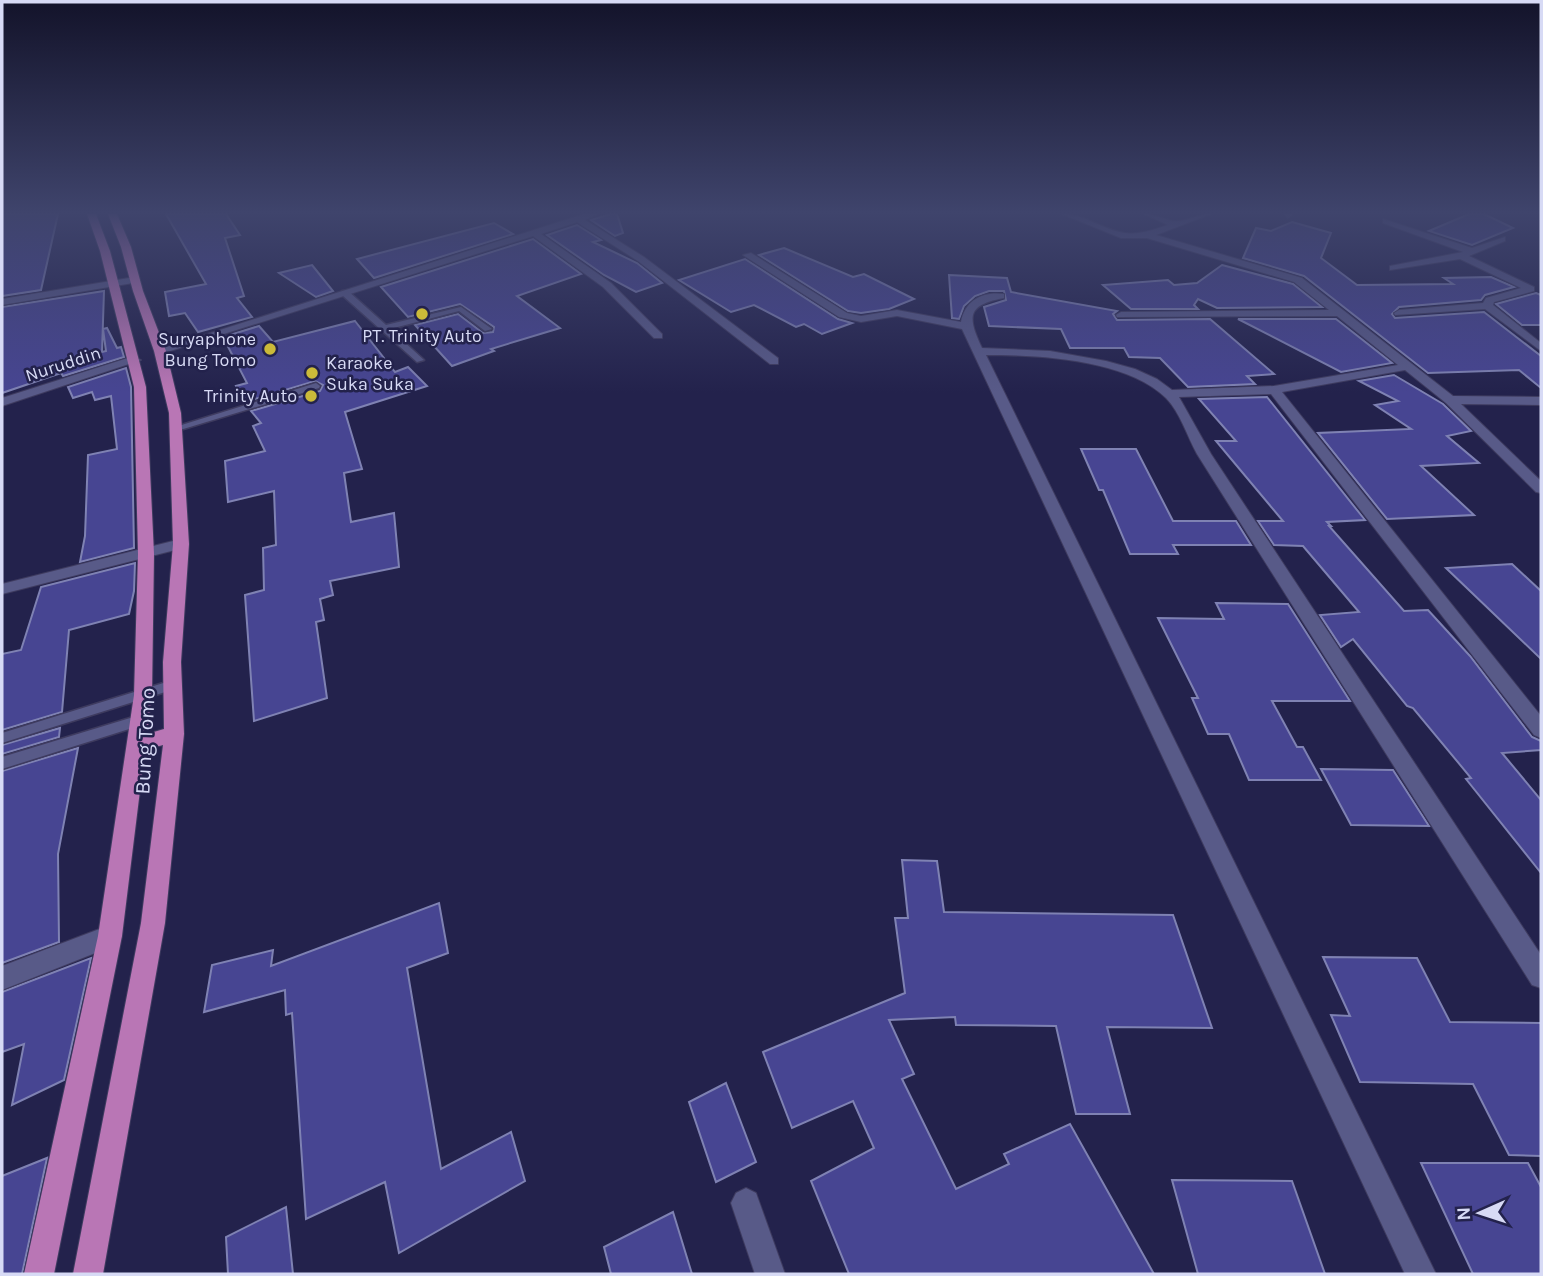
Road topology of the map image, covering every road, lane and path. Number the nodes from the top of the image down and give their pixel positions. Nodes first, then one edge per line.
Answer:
1 (110, 274) edge
2 (133, 274) edge
3 (406, 274) edge
4 (591, 274) edge
5 (660, 274) edge
6 (777, 274) edge
7 (1279, 274) edge
8 (1501, 274) edge
9 (135, 280) junction
10 (112, 285) junction
11 (345, 293) junction
12 (1000, 296) dead end
13 (2, 302) edge
14 (1487, 306) junction
15 (1338, 313) junction
16 (1399, 313) dead end
17 (1121, 315) dead end
18 (966, 326) junction
19 (384, 328) junction
20 (488, 329) dead end
21 (658, 336) dead end
22 (1541, 348) edge
23 (160, 351) junction
24 (978, 351) junction
25 (135, 360) junction
26 (420, 360) dead end
27 (774, 361) dead end
28 (1410, 366) junction
29 (316, 386) dead end
30 (1274, 390) junction
31 (1170, 394) junction
32 (1450, 400) junction
33 (1541, 401) edge
34 (2, 402) edge
35 (177, 428) junction
36 (1541, 489) edge
37 (181, 544) junction
38 (146, 554) junction
39 (2, 589) edge
40 (173, 685) junction
41 (143, 695) junction
42 (140, 720) junction
43 (1541, 730) edge
44 (174, 734) junction
45 (2, 738) edge
46 (137, 745) junction
47 (2, 763) edge
48 (110, 936) junction
49 (1541, 976) edge
50 (2, 978) edge
51 (746, 1203) dead end
52 (39, 1274) edge
53 (88, 1274) edge
54 (770, 1274) edge
55 (1421, 1274) edge

1 - 10 main road, Bung Tomo
2 - 9 main road, Bung Tomo
3 - 11 street
4 - 21 street
5 - 27 street
6 - 18 street
7 - 15 street
8 - 14 street
9 - 10 street
9 - 23 main road, Bung Tomo
10 - 13 street
10 - 25 main road, Bung Tomo
11 - 19 lane
11 - 23 street
12 - 18 street
14 - 16 street
14 - 22 street
15 - 17 street
15 - 28 street
18 - 24 street
19 - 20 lane
19 - 26 lane
23 - 35 main road, Bung Tomo
24 - 31 street
24 - 55 street
25 - 34 street, Nuruddin
25 - 38 main road, Bung Tomo
28 - 30 street
28 - 32 street
29 - 35 lane
30 - 31 street
30 - 43 street
31 - 49 street
32 - 33 street
32 - 36 street
35 - 37 main road, Bung Tomo
37 - 38 street
37 - 40 main road, Bung Tomo
38 - 39 street
38 - 41 main road, Bung Tomo
40 - 41 lane
40 - 44 main road, Bung Tomo
41 - 42 main road, Bung Tomo
41 - 45 lane
42 - 46 main road, Bung Tomo
42 - 47 lane
44 - 46 main road
44 - 53 main road, Bung Tomo
46 - 48 main road, Bung Tomo
48 - 50 street
48 - 52 main road, Bung Tomo
51 - 54 street

